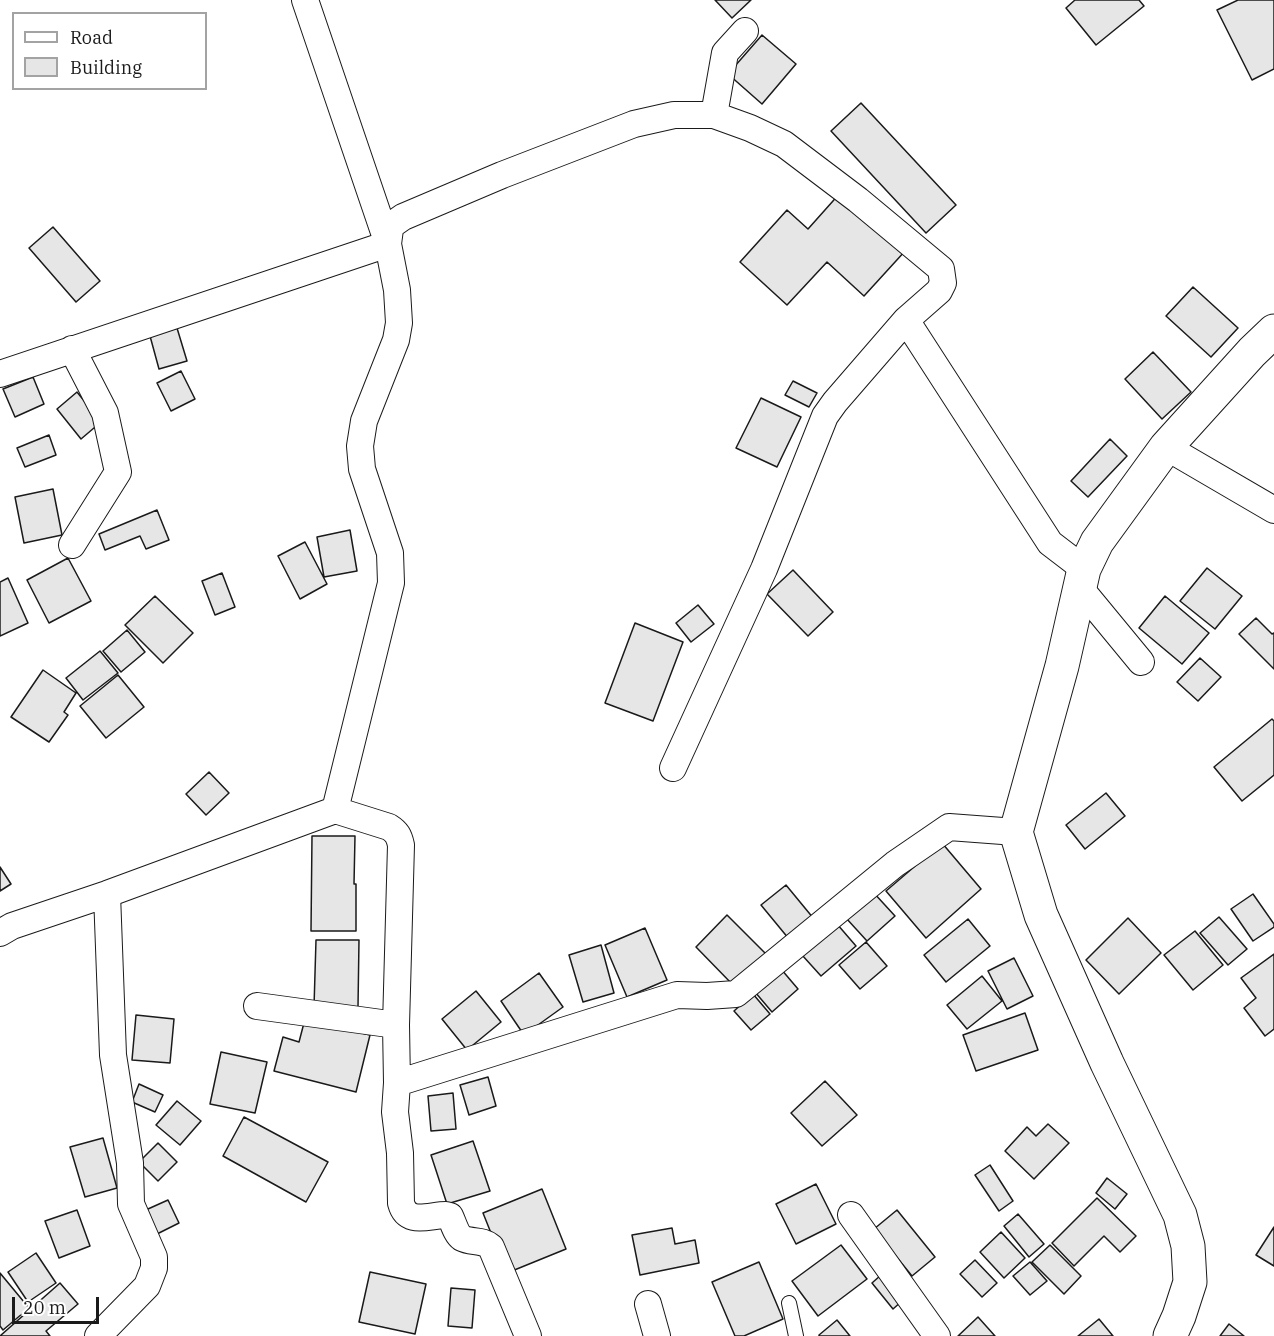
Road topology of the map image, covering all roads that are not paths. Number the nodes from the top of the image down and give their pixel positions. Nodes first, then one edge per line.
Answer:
1 (305, 0) edge
2 (746, 31) dead end
3 (714, 115) junction
4 (388, 244) junction
5 (906, 320) junction
6 (1274, 331) edge
7 (72, 349) junction
8 (0, 374) edge
9 (1166, 447) junction
10 (1274, 510) edge
11 (72, 545) dead end
12 (1082, 578) junction
13 (1141, 662) dead end
14 (673, 768) dead end
15 (335, 810) junction
16 (1016, 832) junction
17 (107, 894) junction
18 (0, 933) edge
19 (257, 1006) dead end
20 (396, 1025) junction
21 (397, 1083) junction
22 (851, 1215) dead end
23 (789, 1303) dead end
24 (648, 1304) dead end
25 (98, 1336) edge
26 (528, 1336) edge
27 (657, 1336) edge
28 (796, 1336) edge
29 (937, 1336) edge
30 (1170, 1336) edge

1 - 4 street
2 - 3 street
3 - 4 street
3 - 5 street
4 - 7 street
4 - 15 street
5 - 12 street
5 - 14 street
6 - 9 street
7 - 8 street
7 - 11 street
9 - 10 street
9 - 12 street
12 - 13 street
12 - 16 street
15 - 17 street
15 - 20 street
16 - 21 street
16 - 30 street
17 - 18 street
17 - 25 street
19 - 20 street
20 - 21 street
21 - 26 street
22 - 29 street
23 - 28 lane
24 - 27 street

